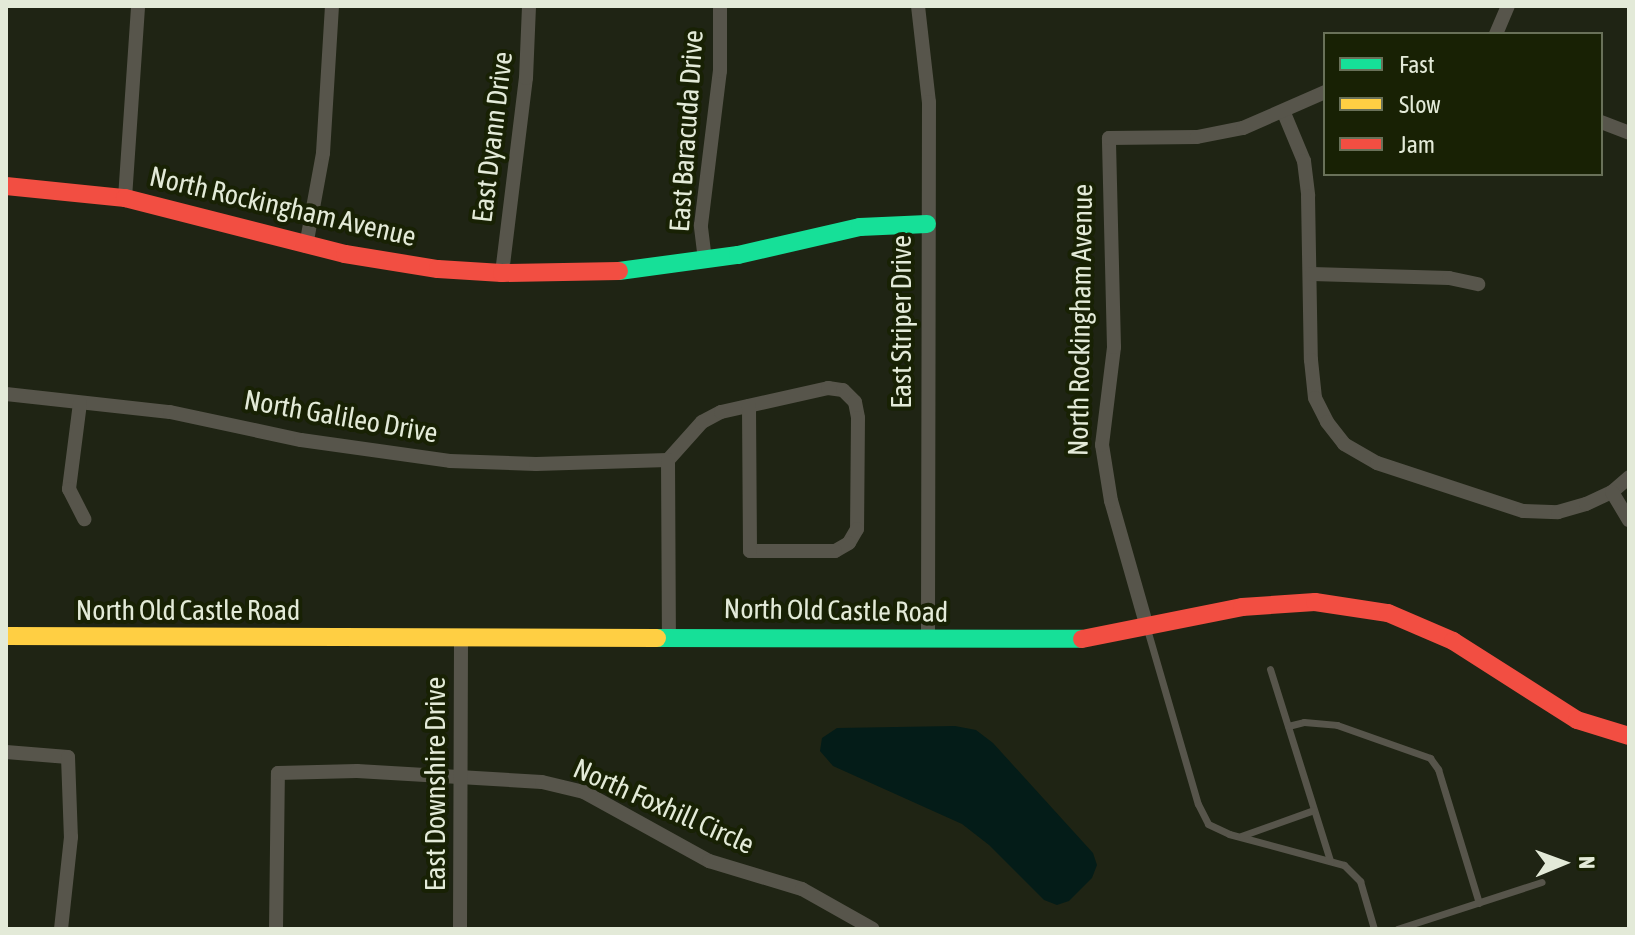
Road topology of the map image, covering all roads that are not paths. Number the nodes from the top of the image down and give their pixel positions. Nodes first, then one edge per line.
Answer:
1 (138, 6) edge
2 (332, 6) edge
3 (529, 6) edge
4 (720, 6) edge
5 (918, 6) edge
6 (1508, 6) edge
7 (1497, 32) edge
8 (1323, 93) edge
9 (1284, 113) junction
10 (1603, 123) edge
11 (1629, 133) edge
12 (6, 186) edge
13 (125, 198) junction
14 (927, 224) junction
15 (306, 246) junction
16 (705, 260) junction
17 (502, 273) junction
18 (1312, 274) junction
19 (1478, 284) dead end
20 (6, 394) edge
21 (80, 403) junction
22 (749, 406) junction
23 (668, 460) junction
24 (1629, 477) edge
25 (1612, 492) junction
26 (84, 519) dead end
27 (1629, 520) edge
28 (1147, 627) junction
29 (6, 636) edge
30 (669, 637) junction
31 (928, 639) junction
32 (461, 640) junction
33 (1270, 669) dead end
34 (1288, 726) junction
35 (1629, 736) edge
36 (6, 752) edge
37 (462, 776) junction
38 (1314, 810) junction
39 (1239, 837) junction
40 (1330, 861) junction
41 (1542, 882) dead end
42 (1479, 903) junction
43 (61, 929) edge
44 (276, 929) edge
45 (460, 929) edge
46 (873, 929) edge
47 (1374, 929) edge
48 (1397, 929) edge

1 - 13 street
2 - 15 street
3 - 17 street, East Dyann Drive
4 - 16 street, East Baracuda Drive
5 - 14 street, East Striper Drive
6 - 7 street
8 - 9 street, North Rockingham Avenue
9 - 18 street
9 - 28 street, North Rockingham Avenue
10 - 11 street
12 - 13 street, North Rockingham Avenue
13 - 15 street, North Rockingham Avenue
14 - 16 street, North Rockingham Avenue
14 - 31 street, East Striper Drive
15 - 17 street, North Rockingham Avenue
16 - 17 street, North Rockingham Avenue
18 - 19 street
18 - 25 street
20 - 21 street, North Galileo Drive
21 - 23 street, North Galileo Drive
21 - 26 street
22 - 22 street
22 - 23 street
23 - 30 street
24 - 25 street
25 - 27 street
28 - 31 street, North Old Castle Road
28 - 35 street, North Old Castle Road
28 - 39 lane
29 - 32 street, North Old Castle Road
30 - 31 street, North Old Castle Road
30 - 32 street, North Old Castle Road
32 - 37 street, East Downshire Drive
33 - 34 lane
34 - 38 lane
34 - 42 lane
36 - 43 street
37 - 44 street, North Foxhill Circle
37 - 45 street, East Downshire Drive
37 - 46 street, North Foxhill Circle
38 - 39 lane
38 - 40 lane
39 - 40 lane
40 - 47 lane
41 - 42 lane
42 - 48 lane

